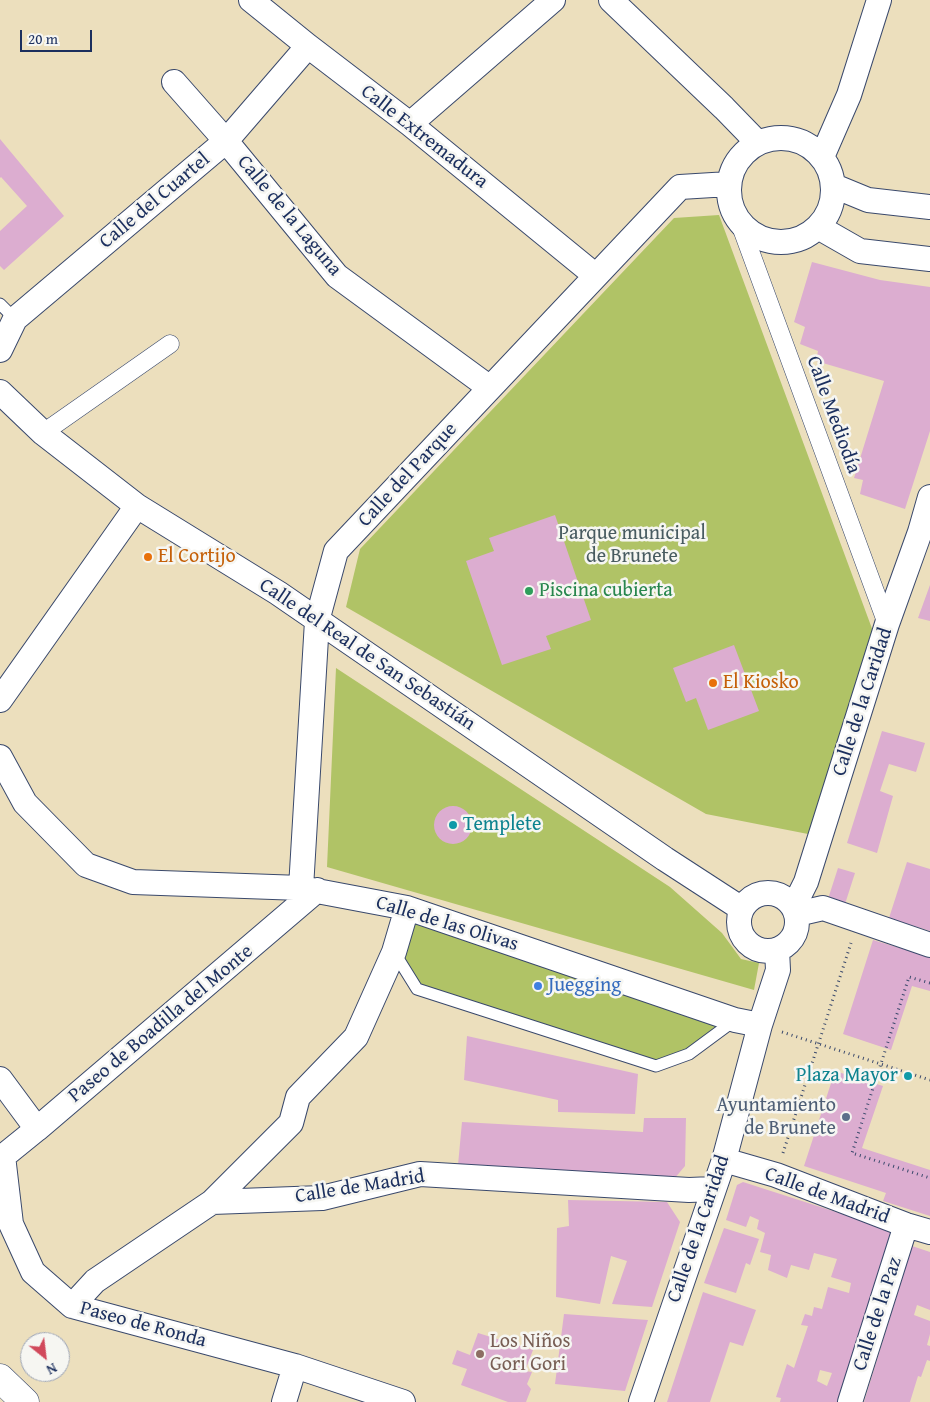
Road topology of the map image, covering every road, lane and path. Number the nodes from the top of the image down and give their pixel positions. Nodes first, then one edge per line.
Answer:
1 (252, 0) edge
2 (553, 0) edge
3 (611, 0) edge
4 (879, 0) edge
5 (308, 46) junction
6 (174, 82) dead end
7 (410, 124) junction
8 (226, 141) junction
9 (758, 143) junction
10 (822, 157) junction
11 (729, 184) junction
12 (834, 186) junction
13 (930, 207) edge
14 (739, 221) junction
15 (818, 227) junction
16 (930, 259) edge
17 (596, 276) junction
18 (8, 311) edge
19 (170, 344) dead end
20 (0, 350) edge
21 (490, 388) junction
22 (0, 392) edge
23 (43, 433) junction
24 (930, 497) edge
25 (137, 506) junction
26 (925, 534) edge
27 (317, 620) junction
28 (887, 624) junction
29 (0, 700) edge
30 (0, 757) edge
31 (309, 889) junction
32 (407, 908) junction
33 (742, 909) junction
34 (795, 910) junction
35 (858, 921) junction
36 (930, 945) edge
37 (777, 950) junction
38 (394, 952) junction
39 (930, 984) edge
40 (735, 1020) junction
41 (760, 1025) junction
42 (818, 1044) junction
43 (881, 1064) junction
44 (0, 1079) edge
45 (930, 1080) edge
46 (37, 1129) junction
47 (1, 1157) edge
48 (724, 1160) junction
49 (776, 1175) junction
50 (930, 1178) edge
51 (713, 1190) junction
52 (212, 1202) junction
53 (906, 1225) junction
54 (930, 1232) edge
55 (72, 1306) junction
56 (295, 1366) junction
57 (0, 1378) edge
58 (25, 1402) edge
59 (284, 1402) edge
60 (403, 1402) edge
61 (641, 1402) edge
62 (850, 1402) edge

1 - 5 street, Calle Extremadura
2 - 7 street
3 - 9 street
4 - 10 street
5 - 7 street, Calle Extremadura
5 - 8 street, Calle del Cuartel
6 - 8 street, Calle de la Laguna
7 - 17 street, Calle Extremadura
8 - 18 street, Calle del Cuartel
8 - 21 street, Calle de la Laguna
9 - 10 street
9 - 11 street
10 - 12 street
11 - 14 street
11 - 17 street, Calle del Parque
12 - 13 street
12 - 15 street
14 - 15 street
14 - 28 street, Calle Mediodía
15 - 16 street
17 - 21 street, Calle del Parque
18 - 20 street, Calle del Cuartel
19 - 23 street
21 - 27 street, Calle del Parque
22 - 23 street, Calle del Real de San Sebastián
23 - 25 street, Calle del Real de San Sebastián
24 - 26 street, Calle de la Caridad
25 - 27 street, Calle del Real de San Sebastián
25 - 29 street
26 - 28 street, Calle de la Caridad
27 - 31 street, Calle del Parque
27 - 33 street, Calle del Real de San Sebastián
28 - 34 street, Calle de la Caridad
30 - 31 street, Calle de las Olivas
31 - 32 street, Calle de las Olivas
31 - 46 street, Paseo de Boadilla del Monte
32 - 38 street
32 - 40 street, Calle de las Olivas
33 - 34 street
33 - 37 street
34 - 35 street
34 - 37 street
35 - 36 street
35 - 42 path
37 - 41 street, Calle de la Caridad
38 - 40 lane
38 - 52 street
39 - 43 path
40 - 41 street, Calle de las Olivas
41 - 42 path
41 - 48 street, Calle de la Caridad
42 - 43 path
42 - 49 path
43 - 45 path
43 - 50 path
44 - 46 street
46 - 47 street, Paseo de Boadilla del Monte
47 - 55 street, Paseo de Ronda
48 - 49 street, Calle de Madrid
48 - 51 street, Calle de la Caridad
49 - 53 street, Calle de Madrid
51 - 52 street, Calle de Madrid
51 - 61 street, Calle de la Caridad
52 - 55 street
53 - 54 street, Calle de Madrid
53 - 62 street, Calle de la Paz
55 - 56 street, Paseo de Ronda
56 - 59 street
56 - 60 street, Paseo de Ronda
57 - 58 highway

